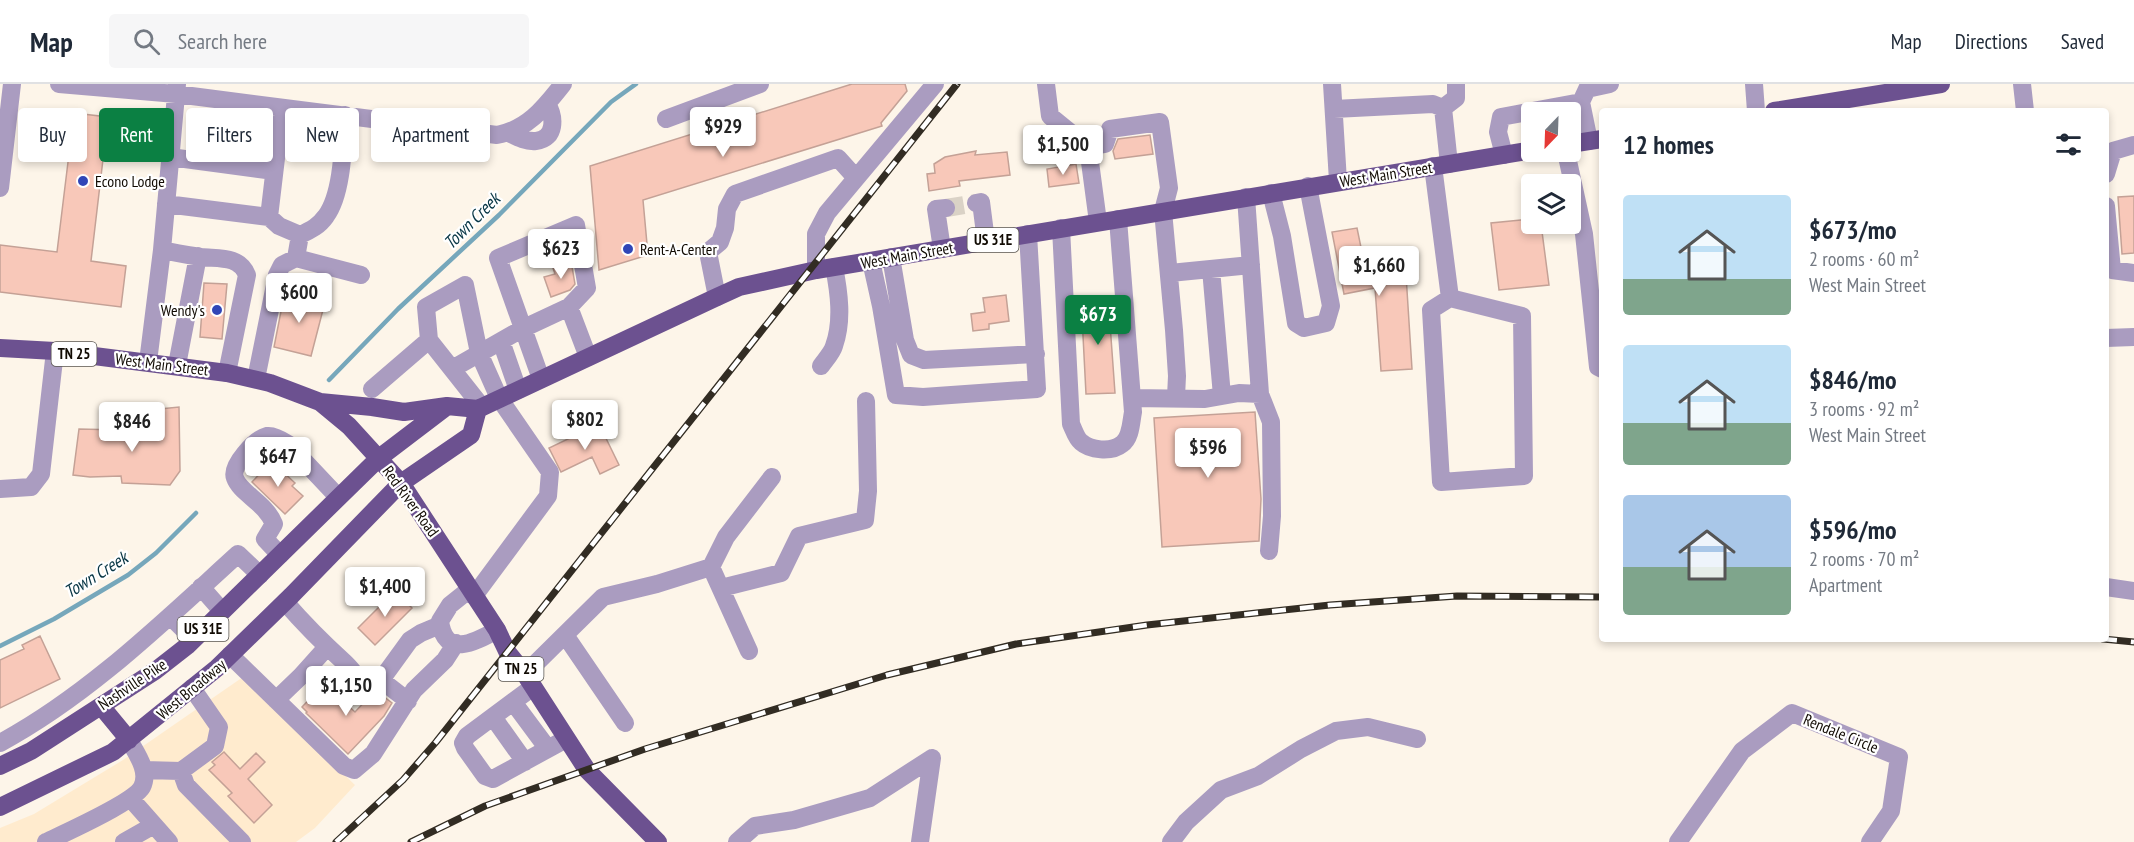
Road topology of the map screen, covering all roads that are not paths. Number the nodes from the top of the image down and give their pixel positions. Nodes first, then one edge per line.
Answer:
1 (12, 84) edge
2 (59, 84) edge
3 (563, 84) edge
4 (760, 84) edge
5 (935, 84) edge
6 (1046, 84) edge
7 (1332, 84) edge
8 (1610, 84) edge
9 (1754, 84) edge
10 (1941, 84) edge
11 (2022, 84) edge
12 (1891, 88) edge
13 (177, 89) edge
14 (1872, 90) edge
15 (1452, 97) edge
16 (1581, 102) joint
17 (1849, 105) edge
18 (282, 108) junction
19 (285, 108) edge
20 (1756, 108) edge
21 (1812, 108) edge
22 (2025, 108) edge
23 (1334, 109) junction
24 (1521, 114) edge
25 (359, 118) edge
26 (666, 119) dead end
27 (174, 123) edge
28 (1595, 140) edge
29 (2134, 145) edge
30 (1088, 147) junction
31 (1521, 152) edge
32 (1504, 155) junction
33 (174, 157) edge
34 (170, 162) edge
35 (341, 162) edge
36 (1568, 162) edge
37 (1441, 165) junction
38 (2109, 165) edge
39 (274, 171) junction
40 (856, 178) junction
41 (1338, 182) junction
42 (1308, 186) junction
43 (0, 188) edge
44 (1271, 193) junction
45 (1246, 197) junction
46 (976, 203) dead end
47 (166, 204) junction
48 (946, 208) dead end
49 (1163, 211) junction
50 (269, 217) junction
51 (1118, 219) junction
52 (1098, 222) junction
53 (1061, 228) junction
54 (1028, 234) junction
55 (300, 235) junction
56 (2109, 238) edge
57 (986, 241) junction
58 (942, 249) junction
59 (162, 250) junction
60 (198, 256) junction
61 (891, 257) junction
62 (296, 258) junction
63 (871, 261) junction
64 (1251, 265) junction
65 (825, 268) junction
66 (1211, 269) junction
67 (1170, 273) junction
68 (2134, 273) edge
69 (361, 274) dead end
70 (717, 297) junction
71 (1450, 298) junction
72 (569, 307) junction
73 (522, 329) junction
74 (2134, 337) edge
75 (2109, 338) edge
76 (429, 340) junction
77 (501, 341) junction
78 (0, 348) edge
79 (55, 351) junction
80 (478, 353) junction
81 (1036, 354) junction
82 (588, 357) junction
83 (148, 362) junction
84 (177, 365) junction
85 (821, 366) dead end
86 (1599, 368) edge
87 (452, 369) junction
88 (227, 373) junction
89 (256, 379) junction
90 (541, 379) junction
91 (372, 389) dead end
92 (518, 390) junction
93 (1260, 394) junction
94 (1222, 396) junction
95 (499, 398) junction
96 (1132, 398) junction
97 (1176, 398) junction
98 (866, 400) dead end
99 (320, 402) junction
100 (447, 406) junction
101 (480, 408) junction
102 (379, 458) junction
103 (772, 477) dead end
104 (401, 483) junction
105 (0, 489) edge
106 (338, 497) junction
107 (1269, 552) dead end
108 (280, 555) junction
109 (711, 567) junction
110 (260, 575) junction
111 (201, 587) junction
112 (2109, 587) edge
113 (721, 588) junction
114 (2134, 591) edge
115 (472, 592) junction
116 (285, 602) junction
117 (222, 611) junction
118 (170, 616) junction
119 (440, 625) junction
120 (496, 630) junction
121 (565, 635) junction
122 (193, 639) junction
123 (456, 643) junction
124 (327, 647) junction
125 (749, 651) dead end
126 (230, 655) junction
127 (114, 663) junction
128 (381, 680) junction
129 (529, 681) junction
130 (133, 685) junction
131 (192, 688) junction
132 (276, 700) junction
133 (408, 701) junction
134 (513, 702) junction
135 (101, 706) junction
136 (493, 717) junction
137 (625, 723) dead end
138 (22, 731) junction
139 (566, 738) junction
140 (1417, 738) dead end
141 (129, 740) junction
142 (0, 743) edge
143 (548, 749) junction
144 (31, 751) junction
145 (525, 762) junction
146 (0, 766) edge
147 (144, 770) junction
148 (181, 771) junction
149 (131, 799) junction
150 (0, 807) edge
151 (154, 825) junction
152 (46, 842) edge
153 (124, 842) edge
154 (169, 842) edge
155 (242, 842) edge
156 (658, 842) edge
157 (737, 842) edge
158 (920, 842) edge
159 (1171, 842) edge
160 (1678, 842) edge
161 (1870, 842) edge

1 - 43 street
2 - 13 street
3 - 25 street
4 - 26 street
5 - 40 street
6 - 30 street
7 - 23 street
8 - 16 street
9 - 20 street
10 - 12 main road
11 - 22 street
12 - 14 main road
13 - 18 street
13 - 27 street
14 - 17 main road
15 - 23 street
15 - 37 street
16 - 28 street
17 - 21 main road
18 - 19 street
18 - 39 street
23 - 41 street
24 - 32 street
29 - 38 street
30 - 49 street
30 - 52 street
31 - 32 main road, West Main Street / US 31E
32 - 37 main road, West Main Street / US 31E
33 - 39 street
34 - 47 street
35 - 55 street
36 - 86 street
37 - 41 main road, West Main Street / US 31E
37 - 71 street
39 - 50 street
40 - 65 street
40 - 70 street
41 - 42 main road, West Main Street / US 31E
42 - 44 main road, West Main Street / US 31E
42 - 44 street
44 - 45 main road, West Main Street / US 31E
45 - 49 main road, West Main Street / US 31E
45 - 64 street
46 - 57 street
47 - 50 street
47 - 59 street
48 - 58 street
49 - 51 main road, West Main Street / US 31E
49 - 67 street
50 - 55 street
51 - 52 main road, West Main Street / US 31E
51 - 96 street
52 - 53 main road, West Main Street / US 31E
53 - 54 main road, West Main Street / US 31E
53 - 96 street
54 - 57 main road, West Main Street / US 31E
54 - 81 street
55 - 62 street
56 - 68 street
57 - 58 main road, West Main Street / US 31E
58 - 61 main road, West Main Street / US 31E
59 - 60 street
59 - 83 street
60 - 84 street
60 - 88 street
61 - 63 main road, West Main Street / US 31E
61 - 81 street
62 - 69 street
62 - 89 street
63 - 65 main road, West Main Street / US 31E
63 - 81 street
64 - 66 street
64 - 93 street
65 - 70 main road, West Main Street / US 31E
65 - 85 street
66 - 67 street
66 - 94 street
67 - 97 street
70 - 82 main road, West Main Street / US 31E
71 - 71 street
72 - 73 street
72 - 73 street
72 - 82 street
73 - 77 street
73 - 90 street
74 - 75 street
76 - 80 street
76 - 87 street
76 - 91 street
77 - 80 street
77 - 92 street
78 - 79 main road, West Main Street / TN 25
79 - 83 main road, West Main Street / TN 25
79 - 105 street
80 - 87 street
80 - 95 street
82 - 90 main road, West Main Street / US 31E
83 - 84 main road, West Main Street / TN 25
84 - 88 main road, West Main Street / TN 25
87 - 101 street
88 - 89 main road, West Main Street / TN 25
89 - 99 main road, West Main Street / TN 25
90 - 92 main road, West Main Street / US 31E
92 - 95 main road, West Main Street / US 31E
93 - 94 street
93 - 107 street
94 - 97 street
95 - 101 main road, West Main Street / US 31E
95 - 115 street
96 - 97 street
98 - 113 street
99 - 100 main road
99 - 102 main road, Red River Road / TN 25
100 - 101 main road
100 - 102 main road, US 31E
101 - 104 main road, West Broadway / US 31E
102 - 104 main road, Red River Road / TN 25
102 - 106 main road, Nashville Pike / US 31E
103 - 109 street
104 - 115 main road, Red River Road / TN 25
104 - 116 main road, West Broadway / US 31E
106 - 108 main road, Nashville Pike / US 31E
106 - 108 street
108 - 110 main road, Nashville Pike / US 31E
109 - 113 street
109 - 121 street
110 - 111 street
110 - 117 main road, Nashville Pike / US 31E
111 - 117 street
111 - 118 street
112 - 114 street
113 - 125 street
115 - 119 street
115 - 120 main road, Red River Road / TN 25
116 - 124 street
116 - 126 main road, West Broadway / US 31E
117 - 122 main road, Nashville Pike / US 31E
118 - 122 street
118 - 127 street
119 - 123 street
119 - 128 street
120 - 123 street
120 - 129 main road, Red River Road / TN 25
121 - 129 street
121 - 137 street
122 - 130 main road, Nashville Pike / US 31E
123 - 133 street
124 - 128 street
124 - 132 street
126 - 131 main road, West Broadway / US 31E
126 - 132 street
127 - 130 street
127 - 138 street
128 - 133 street
129 - 134 street
129 - 139 main road, Red River Road / TN 25
130 - 135 main road, Nashville Pike / US 31E
131 - 141 main road, West Broadway / US 31E
131 - 148 street
132 - 133 street
134 - 136 street
134 - 143 street
135 - 141 main road
135 - 144 main road, Nashville Pike / US 31E
136 - 145 street
136 - 145 street
138 - 142 street
138 - 144 street
139 - 143 street
139 - 156 main road, Red River Road / TN 25
140 - 159 street
141 - 147 street
141 - 150 main road, West Broadway / US 31E
143 - 145 street
144 - 146 main road, Nashville Pike / US 31E
147 - 148 street
147 - 149 street
148 - 155 street
149 - 151 street
149 - 152 street
151 - 153 street
151 - 154 street
157 - 158 street
160 - 161 street, Rendale Circle

